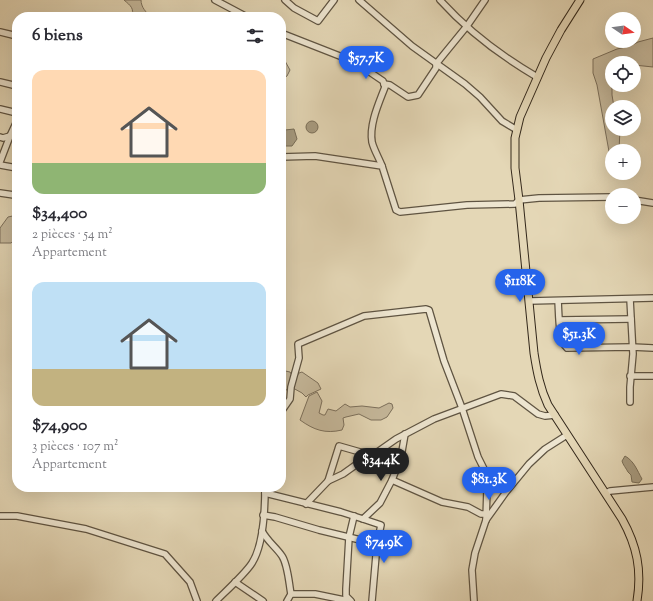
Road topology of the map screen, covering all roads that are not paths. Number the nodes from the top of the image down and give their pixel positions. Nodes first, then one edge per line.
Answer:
1 (215, 0) edge
2 (285, 0) edge
3 (334, 0) edge
4 (359, 0) edge
5 (440, 0) edge
6 (485, 0) edge
7 (580, 0) edge
8 (238, 12) edge
9 (466, 26) junction
10 (0, 32) edge
11 (12, 35) edge
12 (286, 35) edge
13 (436, 64) junction
14 (537, 78) junction
15 (0, 82) edge
16 (384, 84) junction
17 (12, 85) edge
18 (0, 109) edge
19 (12, 112) edge
20 (517, 130) junction
21 (12, 132) edge
22 (10, 136) junction
23 (0, 137) edge
24 (286, 157) edge
25 (0, 164) edge
26 (382, 166) junction
27 (12, 167) edge
28 (0, 193) edge
29 (12, 195) edge
30 (605, 197) edge
31 (519, 200) junction
32 (641, 201) edge
33 (653, 203) edge
34 (653, 298) edge
35 (630, 299) junction
36 (558, 301) junction
37 (529, 302) junction
38 (631, 319) junction
39 (560, 320) junction
40 (632, 347) junction
41 (653, 348) edge
42 (630, 376) junction
43 (653, 376) edge
44 (630, 402) dead end
45 (286, 405) edge
46 (462, 408) junction
47 (555, 415) junction
48 (405, 434) junction
49 (567, 436) junction
50 (371, 454) junction
51 (392, 480) junction
52 (328, 481) junction
53 (653, 486) edge
54 (265, 492) edge
55 (271, 492) edge
56 (606, 493) junction
57 (306, 504) junction
58 (263, 515) junction
59 (0, 516) edge
60 (354, 516) junction
61 (486, 517) junction
62 (363, 519) junction
63 (262, 530) junction
64 (349, 537) junction
65 (377, 544) junction
66 (235, 582) junction
67 (291, 594) junction
68 (198, 601) edge
69 (216, 601) edge
70 (263, 601) edge
71 (287, 601) edge
72 (350, 601) edge
73 (372, 601) edge
74 (474, 601) edge
75 (637, 601) edge

1 - 8 street
2 - 3 street
4 - 13 street
5 - 9 street
6 - 9 street
7 - 14 main road
9 - 13 street
9 - 14 street
10 - 11 street
12 - 16 street
13 - 16 street
13 - 20 street
14 - 20 main road
15 - 17 street
16 - 26 street
18 - 19 street
20 - 31 main road
21 - 22 street
22 - 23 street
22 - 25 street
24 - 26 street
25 - 27 street
26 - 31 street
28 - 29 street
30 - 31 street
31 - 37 main road
32 - 33 street
34 - 35 street
35 - 36 street
35 - 38 street
36 - 37 street
36 - 39 street
37 - 47 main road
38 - 39 street
38 - 40 street
39 - 40 street
40 - 41 street
40 - 42 street
42 - 43 street
42 - 44 street
45 - 46 street
46 - 47 street
46 - 48 street
46 - 61 street
47 - 49 main road
48 - 50 street
48 - 51 street
49 - 56 main road
49 - 61 street
50 - 52 street
50 - 52 street
51 - 61 street
51 - 62 street
52 - 57 street
53 - 56 street
54 - 58 street
55 - 57 street
56 - 75 main road
57 - 60 street
58 - 63 street
58 - 64 street
59 - 68 street
60 - 62 street
60 - 64 street
61 - 74 street
62 - 65 street
63 - 66 street
63 - 67 street
64 - 65 street
64 - 72 street
65 - 73 street
66 - 69 street
66 - 70 street
67 - 71 street
67 - 72 street

